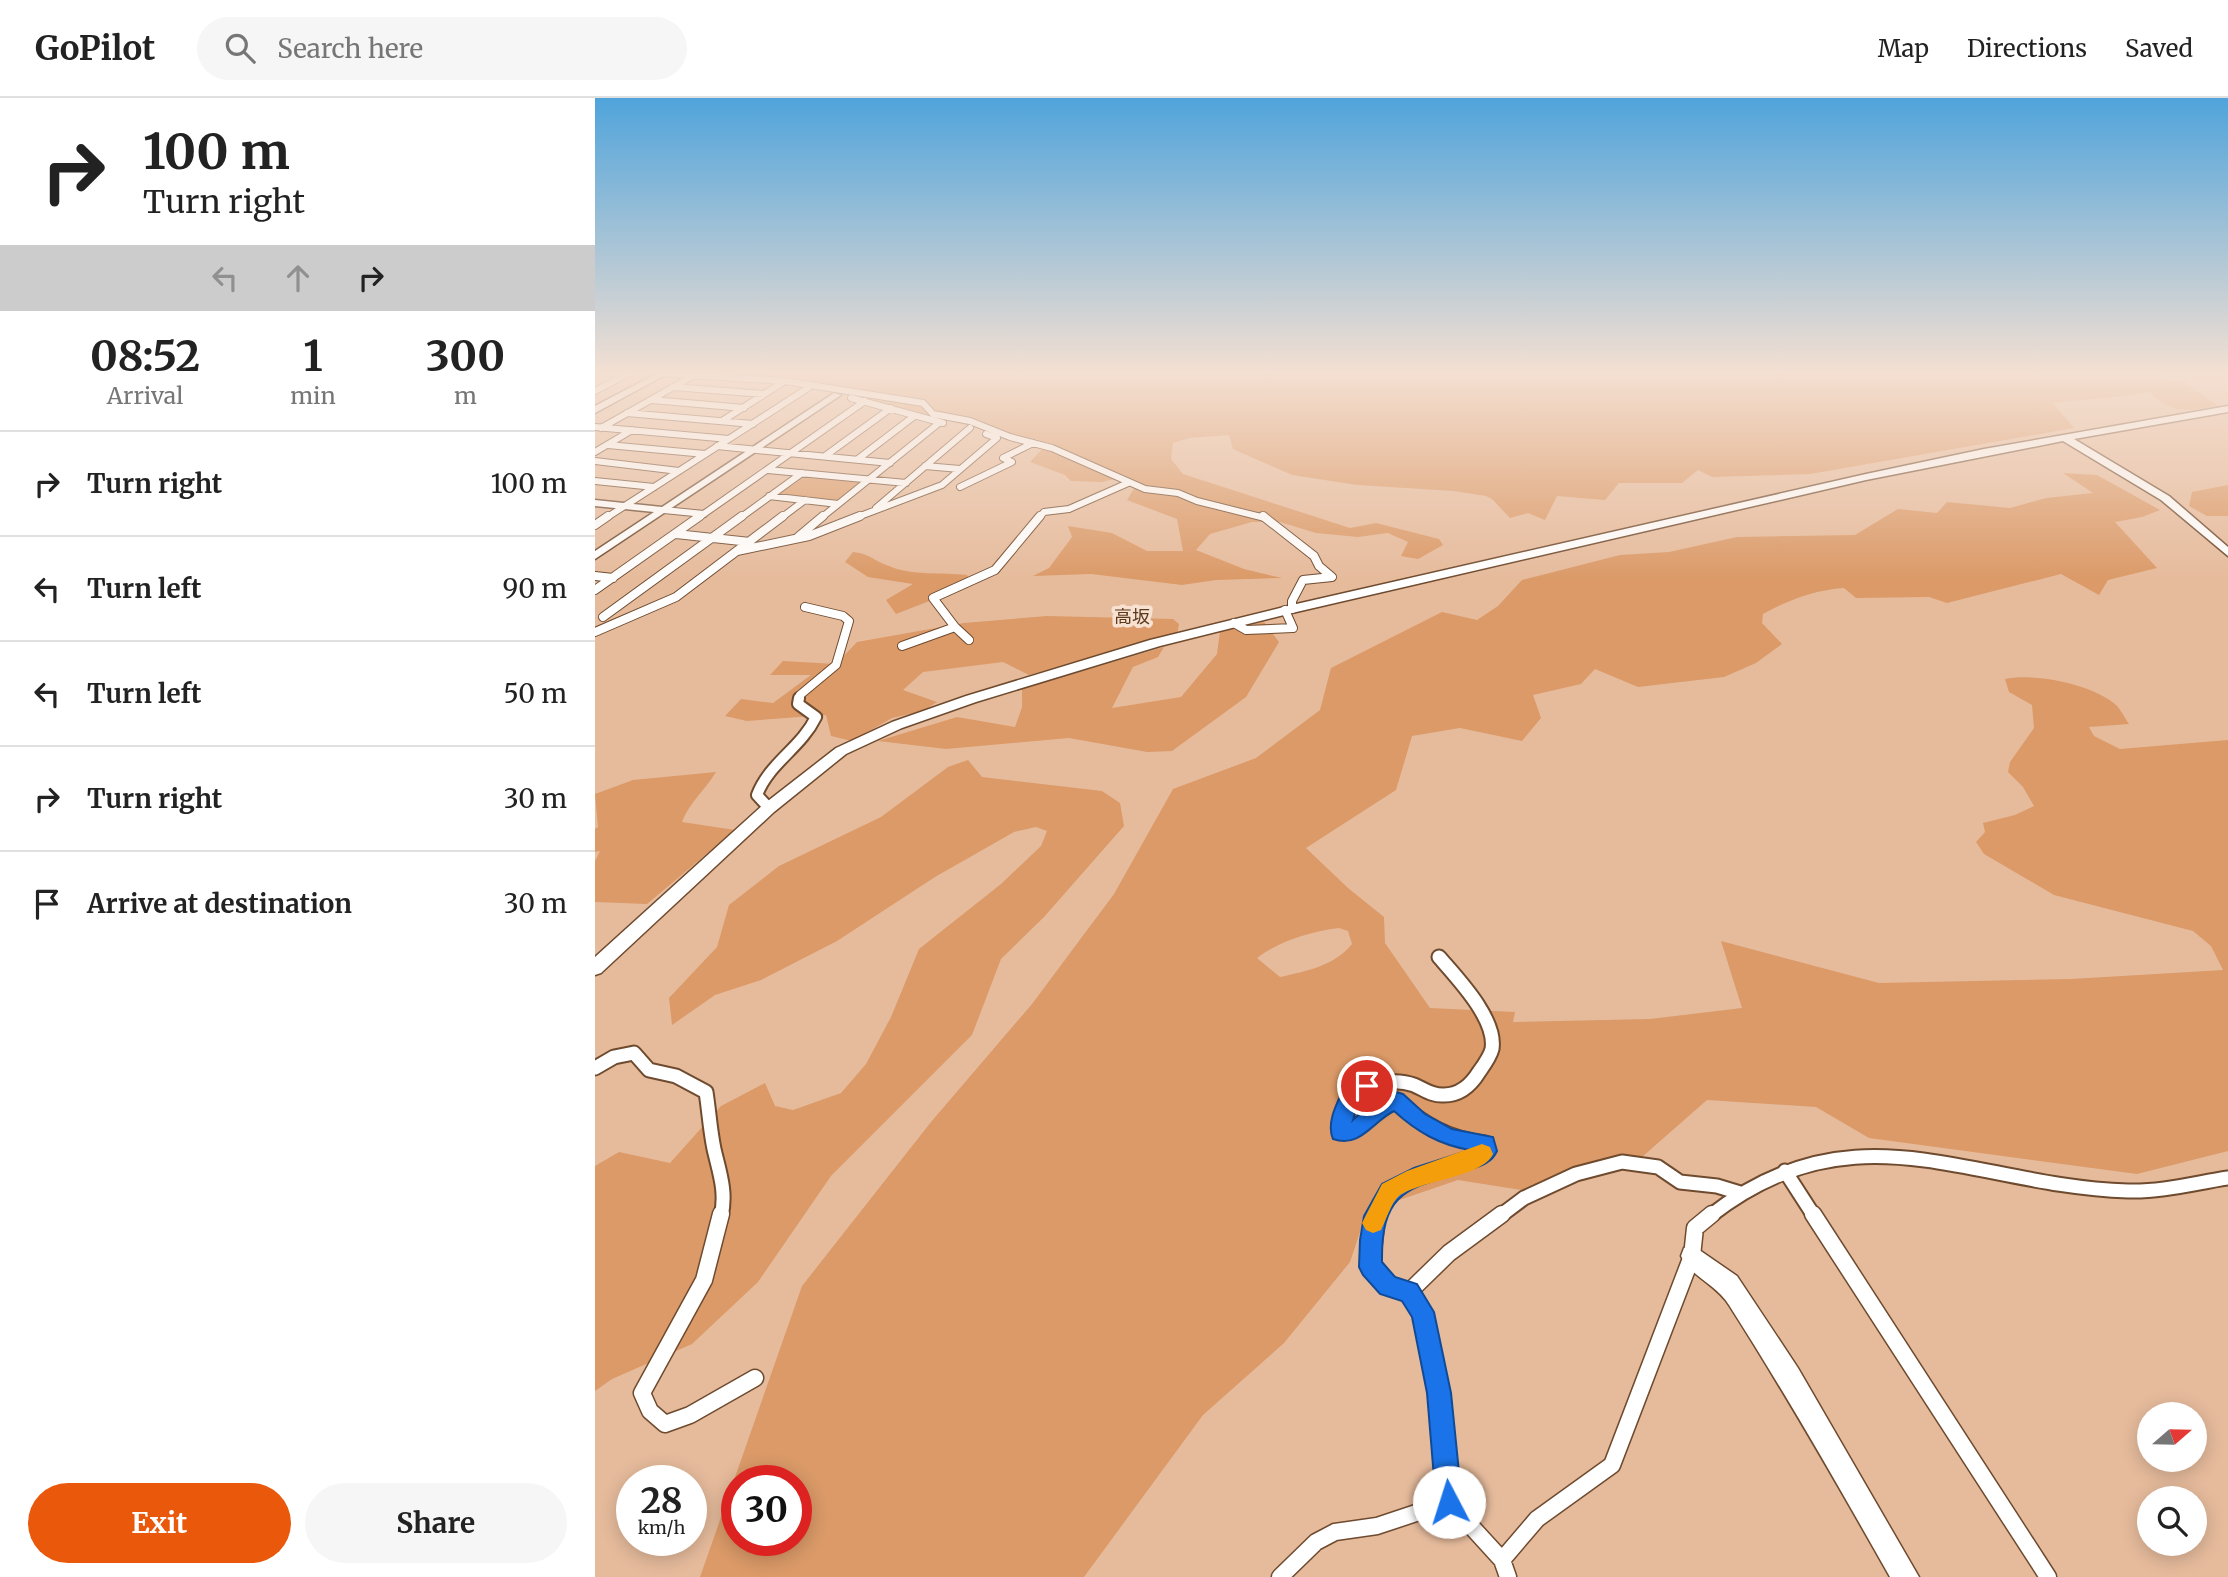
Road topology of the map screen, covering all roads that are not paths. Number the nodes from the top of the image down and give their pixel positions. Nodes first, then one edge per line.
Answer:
1 (613, 442) edge
2 (724, 442) edge
3 (766, 442) edge
4 (807, 442) edge
5 (844, 442) edge
6 (880, 442) edge
7 (916, 442) edge
8 (953, 442) edge
9 (992, 442) edge
10 (2044, 442) edge
11 (2072, 442) edge
12 (1033, 443) joint
13 (608, 445) junction
14 (717, 446) junction
15 (754, 450) junction
16 (595, 452) edge
17 (792, 453) junction
18 (705, 454) junction
19 (825, 456) junction
20 (858, 459) junction
21 (595, 461) edge
22 (890, 463) junction
23 (925, 466) junction
24 (960, 469) junction
25 (768, 470) junction
26 (680, 471) junction
27 (801, 473) junction
28 (869, 480) junction
29 (595, 481) edge
30 (906, 483) junction
31 (1128, 483) junction
32 (654, 487) junction
33 (960, 487) dead end
34 (769, 496) junction
35 (805, 500) junction
36 (595, 503) edge
37 (838, 504) junction
38 (624, 506) junction
39 (664, 510) junction
40 (704, 514) junction
41 (868, 516) junction
42 (595, 525) edge
43 (676, 534) junction
44 (712, 538) junction
45 (794, 541) junction
46 (750, 542) junction
47 (737, 551) junction
48 (2228, 553) edge
49 (595, 556) edge
50 (595, 576) edge
51 (613, 578) junction
52 (595, 590) edge
53 (805, 607) dead end
54 (1288, 610) junction
55 (599, 617) edge
56 (624, 620) junction
57 (1234, 623) junction
58 (955, 626) junction
59 (595, 632) edge
60 (969, 640) dead end
61 (901, 646) dead end
62 (769, 808) junction
63 (1439, 957) dead end
64 (595, 968) edge
65 (595, 1068) edge
66 (1786, 1171) junction
67 (2228, 1178) edge
68 (1739, 1193) junction
69 (1692, 1256) junction
70 (1409, 1292) junction
71 (755, 1378) dead end
72 (1449, 1502) junction
73 (1505, 1569) edge
74 (1280, 1577) edge
75 (1905, 1577) edge
76 (2048, 1577) edge

1 - 13 street
2 - 14 street
3 - 15 street
4 - 17 street
5 - 19 street
6 - 20 street
7 - 22 street
8 - 23 street
9 - 24 street
10 - 54 street
11 - 48 street
12 - 31 street
12 - 33 street
13 - 16 street
13 - 18 street
14 - 15 street
14 - 18 street
15 - 17 street
15 - 39 street
17 - 19 street
17 - 25 street
18 - 26 street
19 - 20 street
20 - 22 street
21 - 26 street
22 - 28 street
23 - 24 street
23 - 30 street
24 - 41 street
25 - 27 street
25 - 40 street
26 - 32 street
27 - 28 street
27 - 34 street
28 - 30 street
28 - 37 street
29 - 32 street
30 - 41 street
31 - 54 street
31 - 58 street
32 - 38 street
34 - 35 street
34 - 44 street
35 - 37 street
35 - 46 street
36 - 38 street
37 - 45 street
38 - 39 street
38 - 42 street
39 - 40 street
39 - 49 street
40 - 43 street
41 - 45 street
43 - 44 street
43 - 51 street
44 - 46 street
44 - 55 street
45 - 47 street
46 - 47 street
47 - 56 street
50 - 51 street
51 - 52 street
53 - 62 street
54 - 57 street
54 - 57 street
55 - 56 street
56 - 59 street
57 - 62 street
58 - 60 street
58 - 61 street
62 - 64 street
63 - 70 street
65 - 71 street
66 - 67 street
66 - 68 street
66 - 76 street
68 - 69 street
68 - 70 street
69 - 73 street
69 - 75 street
70 - 72 street
72 - 73 street
72 - 74 street

